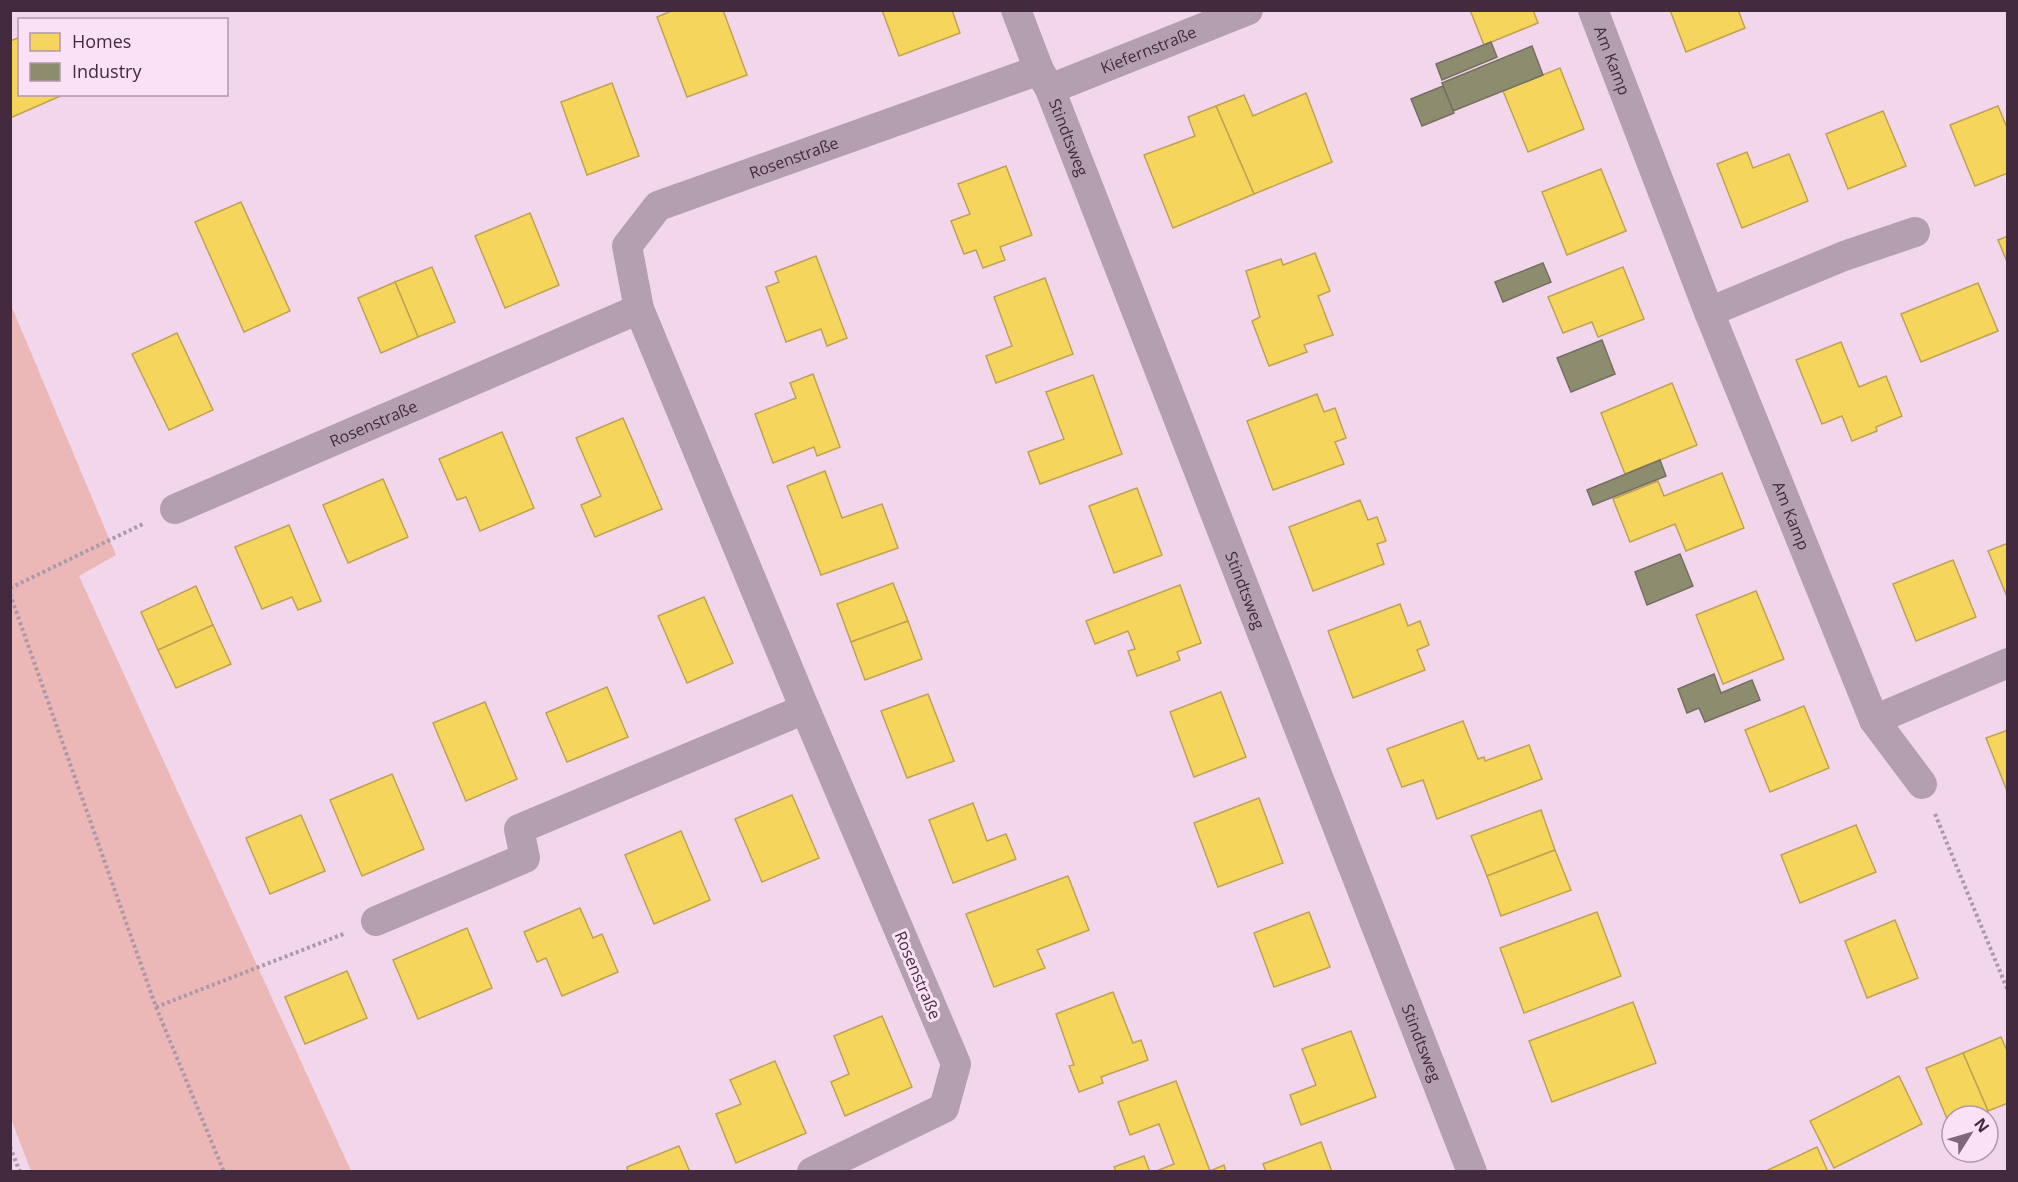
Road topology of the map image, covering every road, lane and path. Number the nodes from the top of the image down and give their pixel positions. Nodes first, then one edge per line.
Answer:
1 (1016, 10) edge
2 (1248, 10) edge
3 (1593, 10) edge
4 (1044, 80) junction
5 (1915, 232) dead end
6 (639, 309) junction
7 (1709, 312) junction
8 (175, 509) joint
9 (10, 588) edge
10 (10, 594) edge
11 (2007, 663) edge
12 (805, 709) junction
13 (1874, 720) junction
14 (1922, 784) joint
15 (376, 921) joint
16 (2007, 991) edge
17 (156, 1007) junction
18 (10, 1147) edge
19 (20, 1172) edge
20 (224, 1172) edge
21 (812, 1172) edge
22 (1472, 1172) edge

1 - 4 street, Stindtsweg
2 - 4 street, Kiefernstraße
3 - 7 street, Am Kamp
4 - 6 street, Rosenstraße
4 - 22 street, Stindtsweg
5 - 7 street
6 - 8 street, Rosenstraße
6 - 12 street, Rosenstraße
7 - 13 street, Am Kamp
8 - 9 path
10 - 17 path
11 - 13 street
12 - 15 street
12 - 21 street, Rosenstraße
13 - 14 street, Am Kamp
14 - 16 path
15 - 17 path
17 - 20 path
18 - 19 path

